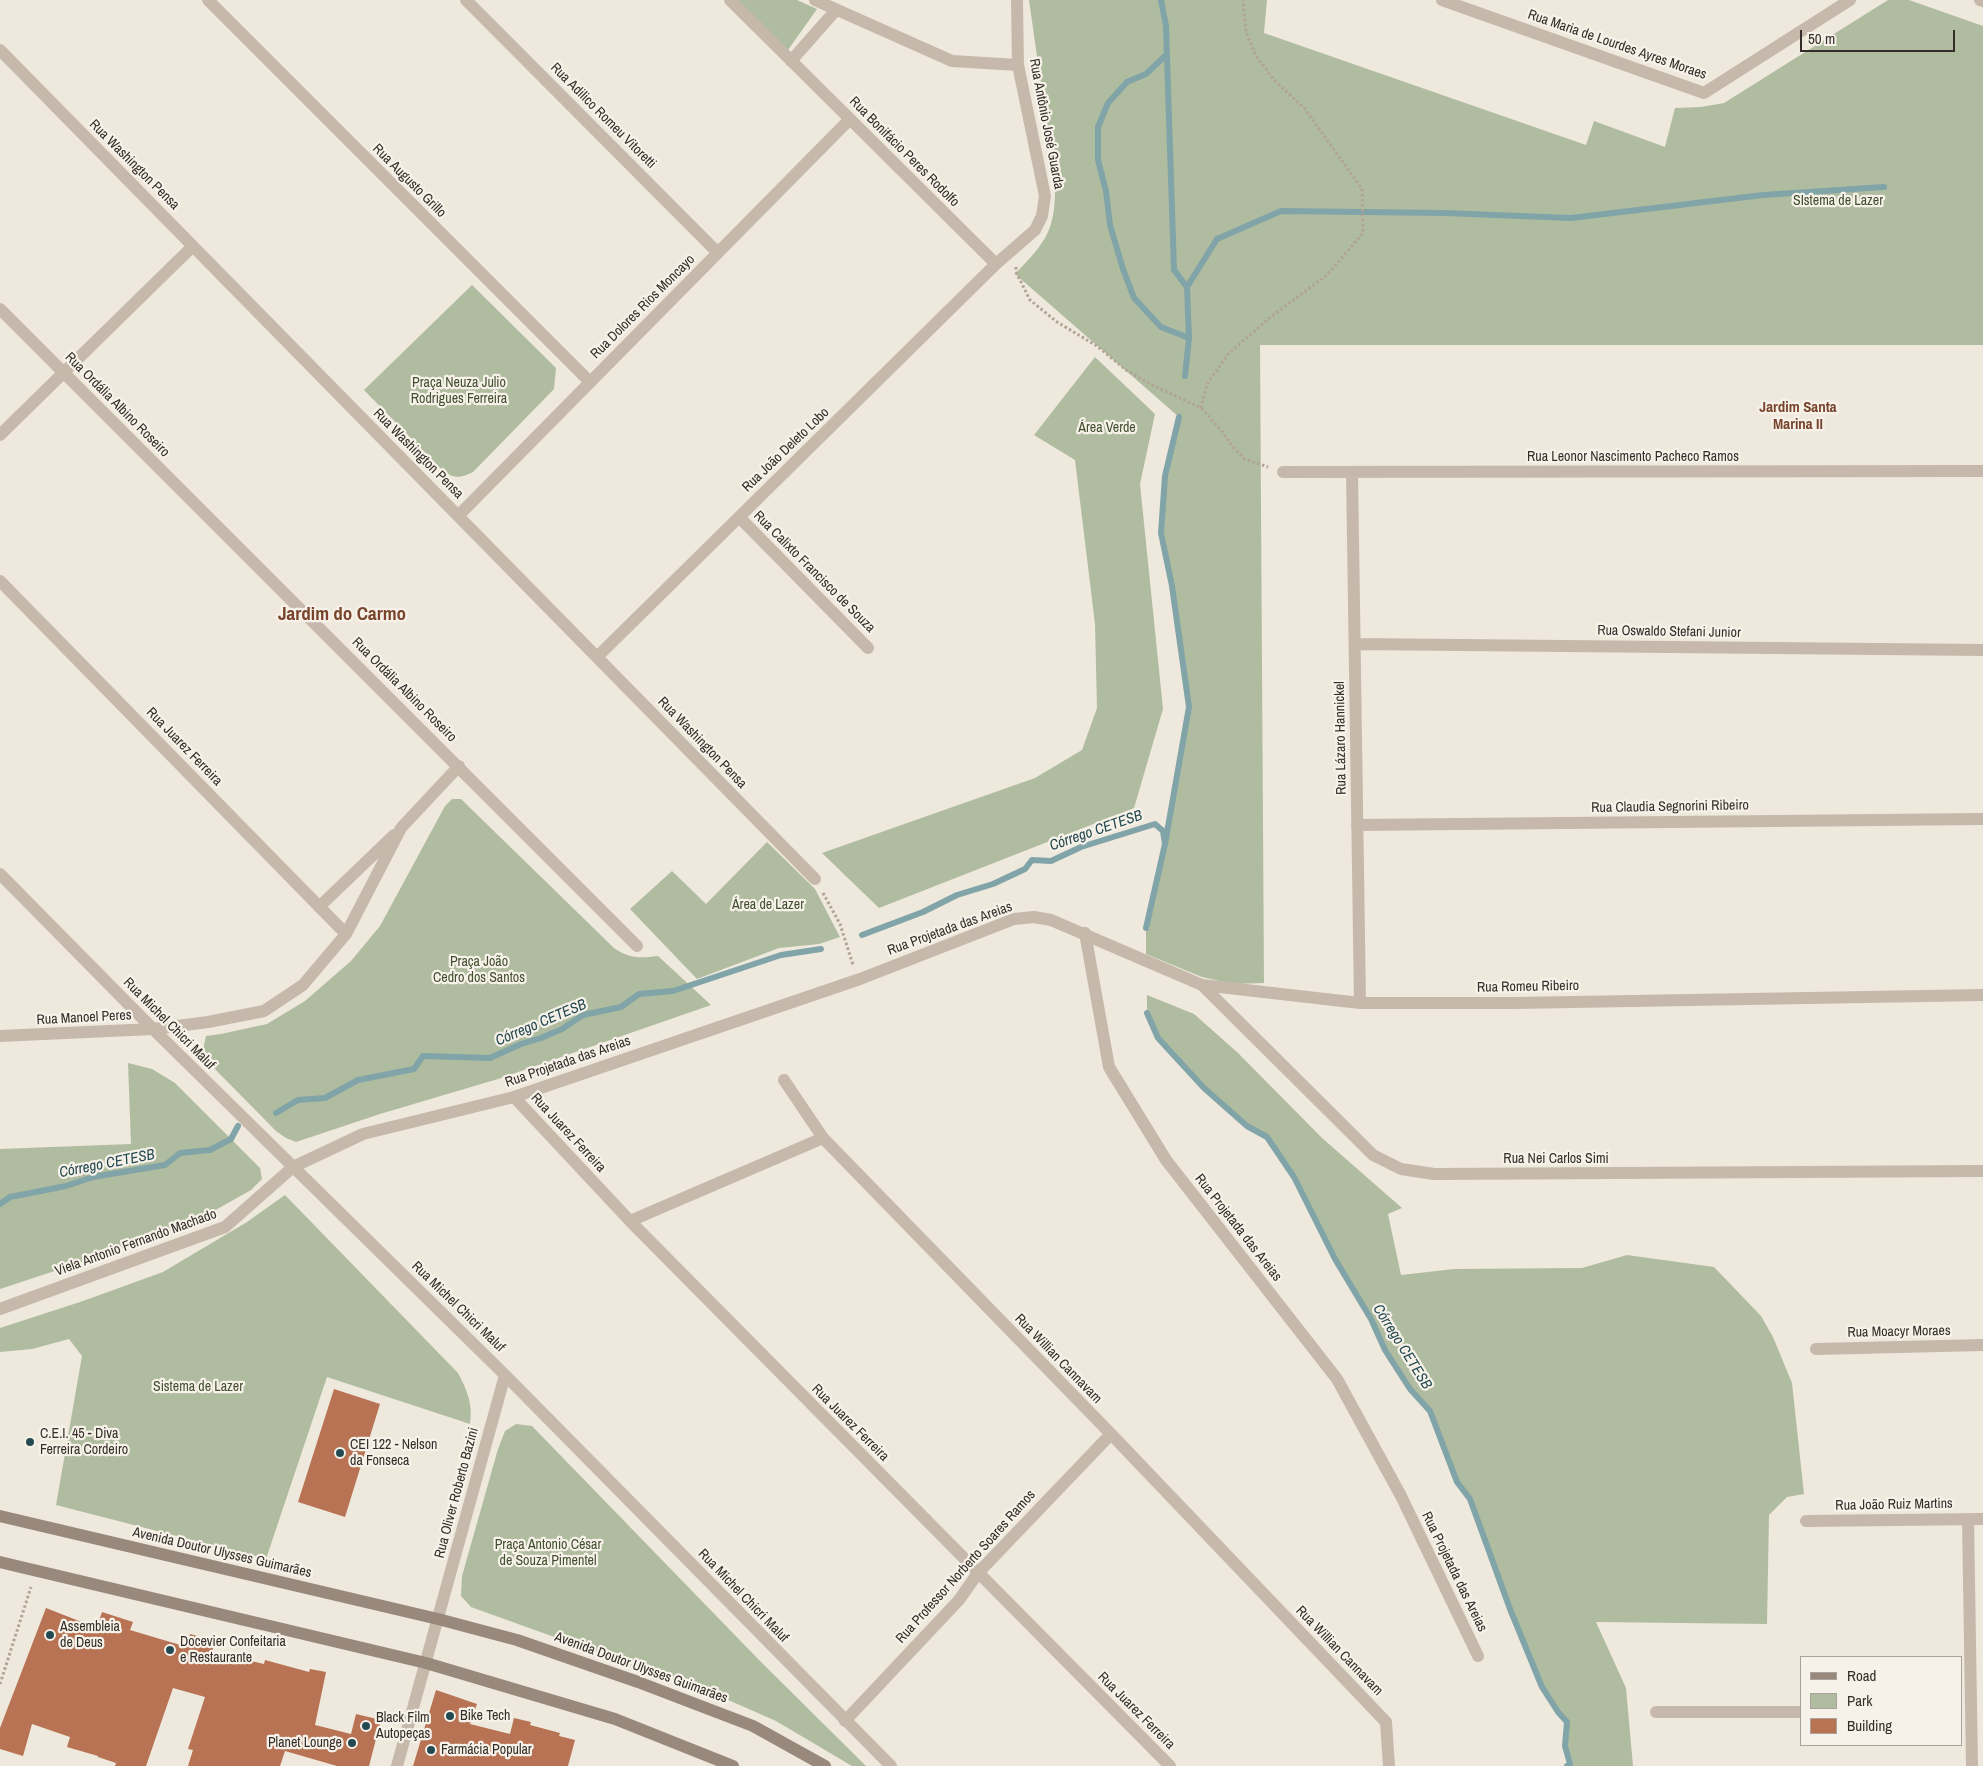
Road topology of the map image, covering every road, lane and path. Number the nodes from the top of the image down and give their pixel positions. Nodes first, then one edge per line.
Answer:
1 (208, 0) edge
2 (466, 0) edge
3 (730, 0) edge
4 (815, 0) edge
5 (1017, 0) edge
6 (1243, 0) edge
7 (1442, 0) edge
8 (1850, 0) edge
9 (836, 10) junction
10 (0, 50) edge
11 (791, 61) junction
12 (1018, 64) junction
13 (850, 120) junction
14 (1018, 244) junction
15 (193, 246) junction
16 (718, 253) junction
17 (996, 264) junction
18 (0, 309) edge
19 (64, 373) junction
20 (590, 382) junction
21 (1201, 408) junction
22 (0, 435) edge
23 (1983, 471) edge
24 (1283, 472) joint
25 (1352, 472) junction
26 (458, 516) junction
27 (739, 518) junction
28 (0, 581) edge
29 (1355, 644) junction
30 (868, 648) dead end
31 (1983, 650) edge
32 (597, 657) junction
33 (459, 766) junction
34 (1983, 819) edge
35 (1357, 825) junction
36 (401, 828) junction
37 (0, 874) edge
38 (815, 879) joint
39 (319, 907) junction
40 (1085, 933) junction
41 (346, 934) junction
42 (637, 946) dead end
43 (850, 958) dead end
44 (1202, 985) junction
45 (1983, 995) edge
46 (1360, 1003) junction
47 (153, 1029) junction
48 (0, 1036) edge
49 (784, 1080) dead end
50 (514, 1097) junction
51 (823, 1138) junction
52 (292, 1167) junction
53 (1983, 1171) edge
54 (630, 1221) junction
55 (0, 1309) edge
56 (1983, 1346) edge
57 (1816, 1349) dead end
58 (505, 1375) junction
59 (1111, 1434) junction
60 (0, 1516) edge
61 (1983, 1518) edge
62 (1968, 1519) junction
63 (1806, 1521) dead end
64 (0, 1562) edge
65 (36, 1570) junction
66 (978, 1573) junction
67 (438, 1618) junction
68 (1478, 1656) dead end
69 (426, 1663) junction
70 (0, 1684) edge
71 (1966, 1711) edge
72 (1656, 1712) dead end
73 (1800, 1712) edge
74 (845, 1721) junction
75 (397, 1766) edge
76 (733, 1766) edge
77 (825, 1766) edge
78 (890, 1766) edge
79 (1170, 1766) edge
80 (1390, 1766) edge
81 (1972, 1766) edge

1 - 20 street, Rua Augusto Grillo
2 - 16 street, Rua Adilico Romeu Vitoretti
3 - 11 street, Rua Bonifácio Peres Rodolfo
4 - 9 street
5 - 12 street, Rua Antônio José Guarda
6 - 21 path
7 - 8 street, Rua Maria de Lourdes Ayres Moraes
9 - 11 street
9 - 12 street
10 - 15 street, Rua Washington Pensa
11 - 13 street, Rua Bonifácio Peres Rodolfo
12 - 14 street, Rua Antônio José Guarda
13 - 16 street, Rua Dolores Rios Moncayo
13 - 17 street, Rua Bonifácio Peres Rodolfo
14 - 17 street, Rua Antônio José Guarda
14 - 21 path
15 - 19 street
15 - 26 street, Rua Washington Pensa
16 - 20 street, Rua Dolores Rios Moncayo
17 - 27 street, Rua João Deleto Lobo
18 - 19 street, Rua Ordália Albino Roseiro
19 - 22 street
19 - 33 street, Rua Ordália Albino Roseiro
20 - 26 street, Rua Dolores Rios Moncayo
21 - 24 path
23 - 25 street, Rua Leonor Nascimento Pacheco Ramos
24 - 25 street, Rua Leonor Nascimento Pacheco Ramos
25 - 29 street, Rua Lázaro Hannickel
26 - 32 street, Rua Washington Pensa
27 - 30 street, Rua Calixto Francisco de Souza
27 - 32 street, Rua João Deleto Lobo
28 - 39 street, Rua Juarez Ferreira
29 - 31 street, Rua Oswaldo Stefani Junior
29 - 35 street, Rua Lázaro Hannickel
32 - 38 street, Rua Washington Pensa
33 - 36 street, Rua Manoel Peres
33 - 42 street, Rua Ordália Albino Roseiro
34 - 35 street, Rua Claudia Segnorini Ribeiro
35 - 46 street, Rua Lázaro Hannickel
36 - 39 street, Rua Manoel Peres
36 - 41 street, Rua Manoel Peres
37 - 47 street, Rua Michel Chicri Maluf
38 - 43 path
39 - 41 street, Rua Juarez Ferreira
40 - 44 street, Rua Romeu Ribeiro
40 - 50 street, Rua Projetada das Areias
40 - 68 street, Rua Projetada das Areias
41 - 47 street, Rua Manoel Peres
44 - 46 street, Rua Romeu Ribeiro
44 - 53 street, Rua Nei Carlos Simi
45 - 46 street, Rua Romeu Ribeiro
47 - 48 street, Rua Manoel Peres
47 - 52 street, Rua Michel Chicri Maluf
49 - 51 street, Rua Willian Cannavam
50 - 52 street, Rua Projetada das Areias
50 - 54 street, Rua Juarez Ferreira
51 - 54 street
51 - 59 street, Rua Willian Cannavam
52 - 55 street, Viela Antonio Fernando Machado
52 - 58 street, Rua Michel Chicri Maluf
54 - 66 street, Rua Juarez Ferreira
56 - 57 street, Rua Moacyr Moraes
58 - 67 street, Rua Oliver Roberto Bazini
58 - 74 street, Rua Michel Chicri Maluf
59 - 66 street, Rua Professor Norberto Soares Ramos
59 - 80 street, Rua Willian Cannavam
60 - 67 main road, Avenida Doutor Ulysses Guimarães
61 - 62 street, Rua João Ruiz Martins
62 - 63 street, Rua João Ruiz Martins
62 - 71 street
64 - 65 main road
65 - 69 main road
65 - 70 path
66 - 74 street, Rua Professor Norberto Soares Ramos
66 - 79 street, Rua Juarez Ferreira
67 - 69 street
67 - 77 main road, Avenida Doutor Ulysses Guimarães
69 - 75 street
69 - 76 main road
71 - 81 street
72 - 73 street
74 - 78 street, Rua Michel Chicri Maluf

